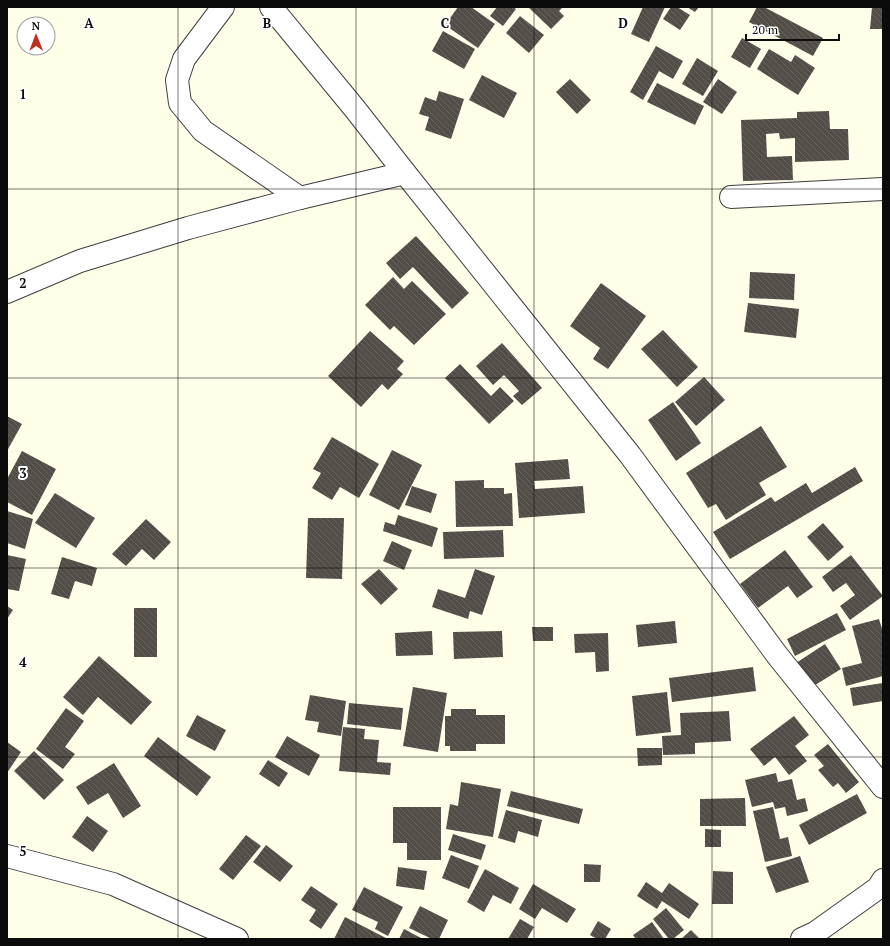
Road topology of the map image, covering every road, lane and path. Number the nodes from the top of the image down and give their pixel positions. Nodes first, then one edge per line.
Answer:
1 (223, 7) edge
2 (271, 7) edge
3 (405, 173) junction
4 (883, 189) edge
5 (731, 197) dead end
6 (300, 198) junction
7 (7, 292) edge
8 (883, 787) edge
9 (7, 856) edge
10 (883, 880) edge
11 (237, 939) edge
12 (802, 939) edge

1 - 6 street
2 - 3 street
3 - 6 street
3 - 8 street
4 - 5 street
6 - 7 street
9 - 11 street
10 - 12 street

